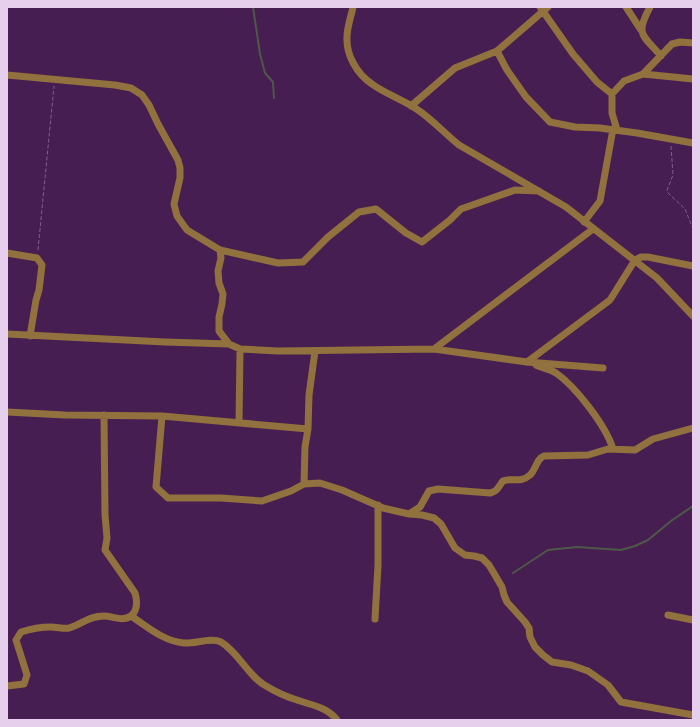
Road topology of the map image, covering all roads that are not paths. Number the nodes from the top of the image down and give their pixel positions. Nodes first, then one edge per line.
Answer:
1 (353, 7) edge
2 (626, 7) edge
3 (650, 7) edge
4 (544, 8) edge
5 (641, 30) junction
6 (693, 43) edge
7 (497, 51) junction
8 (661, 56) junction
9 (643, 74) junction
10 (7, 75) edge
11 (693, 79) edge
12 (612, 94) junction
13 (411, 106) junction
14 (615, 130) junction
15 (693, 143) edge
16 (539, 191) junction
17 (584, 222) junction
18 (593, 229) junction
19 (220, 250) junction
20 (7, 253) edge
21 (636, 260) junction
22 (693, 266) edge
23 (693, 316) edge
24 (7, 334) edge
25 (30, 336) junction
26 (229, 344) junction
27 (240, 349) junction
28 (434, 349) junction
29 (315, 351) junction
30 (527, 362) junction
31 (603, 368) dead end
32 (7, 412) edge
33 (104, 415) junction
34 (162, 416) junction
35 (239, 423) junction
36 (693, 428) edge
37 (308, 429) junction
38 (613, 449) junction
39 (304, 484) junction
40 (378, 505) junction
41 (409, 514) junction
42 (668, 615) dead end
43 (130, 616) junction
44 (375, 619) dead end
45 (693, 620) edge
46 (7, 686) edge
47 (693, 715) edge
48 (337, 720) edge

1 - 13 street
2 - 5 street
3 - 5 street
4 - 7 street
4 - 12 street
5 - 8 street
6 - 8 street
7 - 13 street
7 - 14 street
8 - 9 street
9 - 11 street
9 - 12 street
10 - 19 street
12 - 14 street
13 - 16 street
14 - 15 street
14 - 17 street
16 - 17 street
16 - 19 street
17 - 18 street
18 - 21 street
18 - 28 street
19 - 26 street
20 - 25 street
21 - 22 street
21 - 23 street
21 - 30 street
24 - 25 street
25 - 26 street
26 - 27 street
27 - 29 street
27 - 35 street
28 - 29 street
28 - 30 street
29 - 37 street
30 - 31 street
30 - 38 street
32 - 33 street
33 - 34 street
33 - 43 street
34 - 35 street
34 - 39 street
35 - 37 street
36 - 38 street
37 - 39 street
38 - 41 street
39 - 40 street
40 - 41 street
40 - 44 street
41 - 47 street
42 - 45 street
43 - 46 street
43 - 48 street

